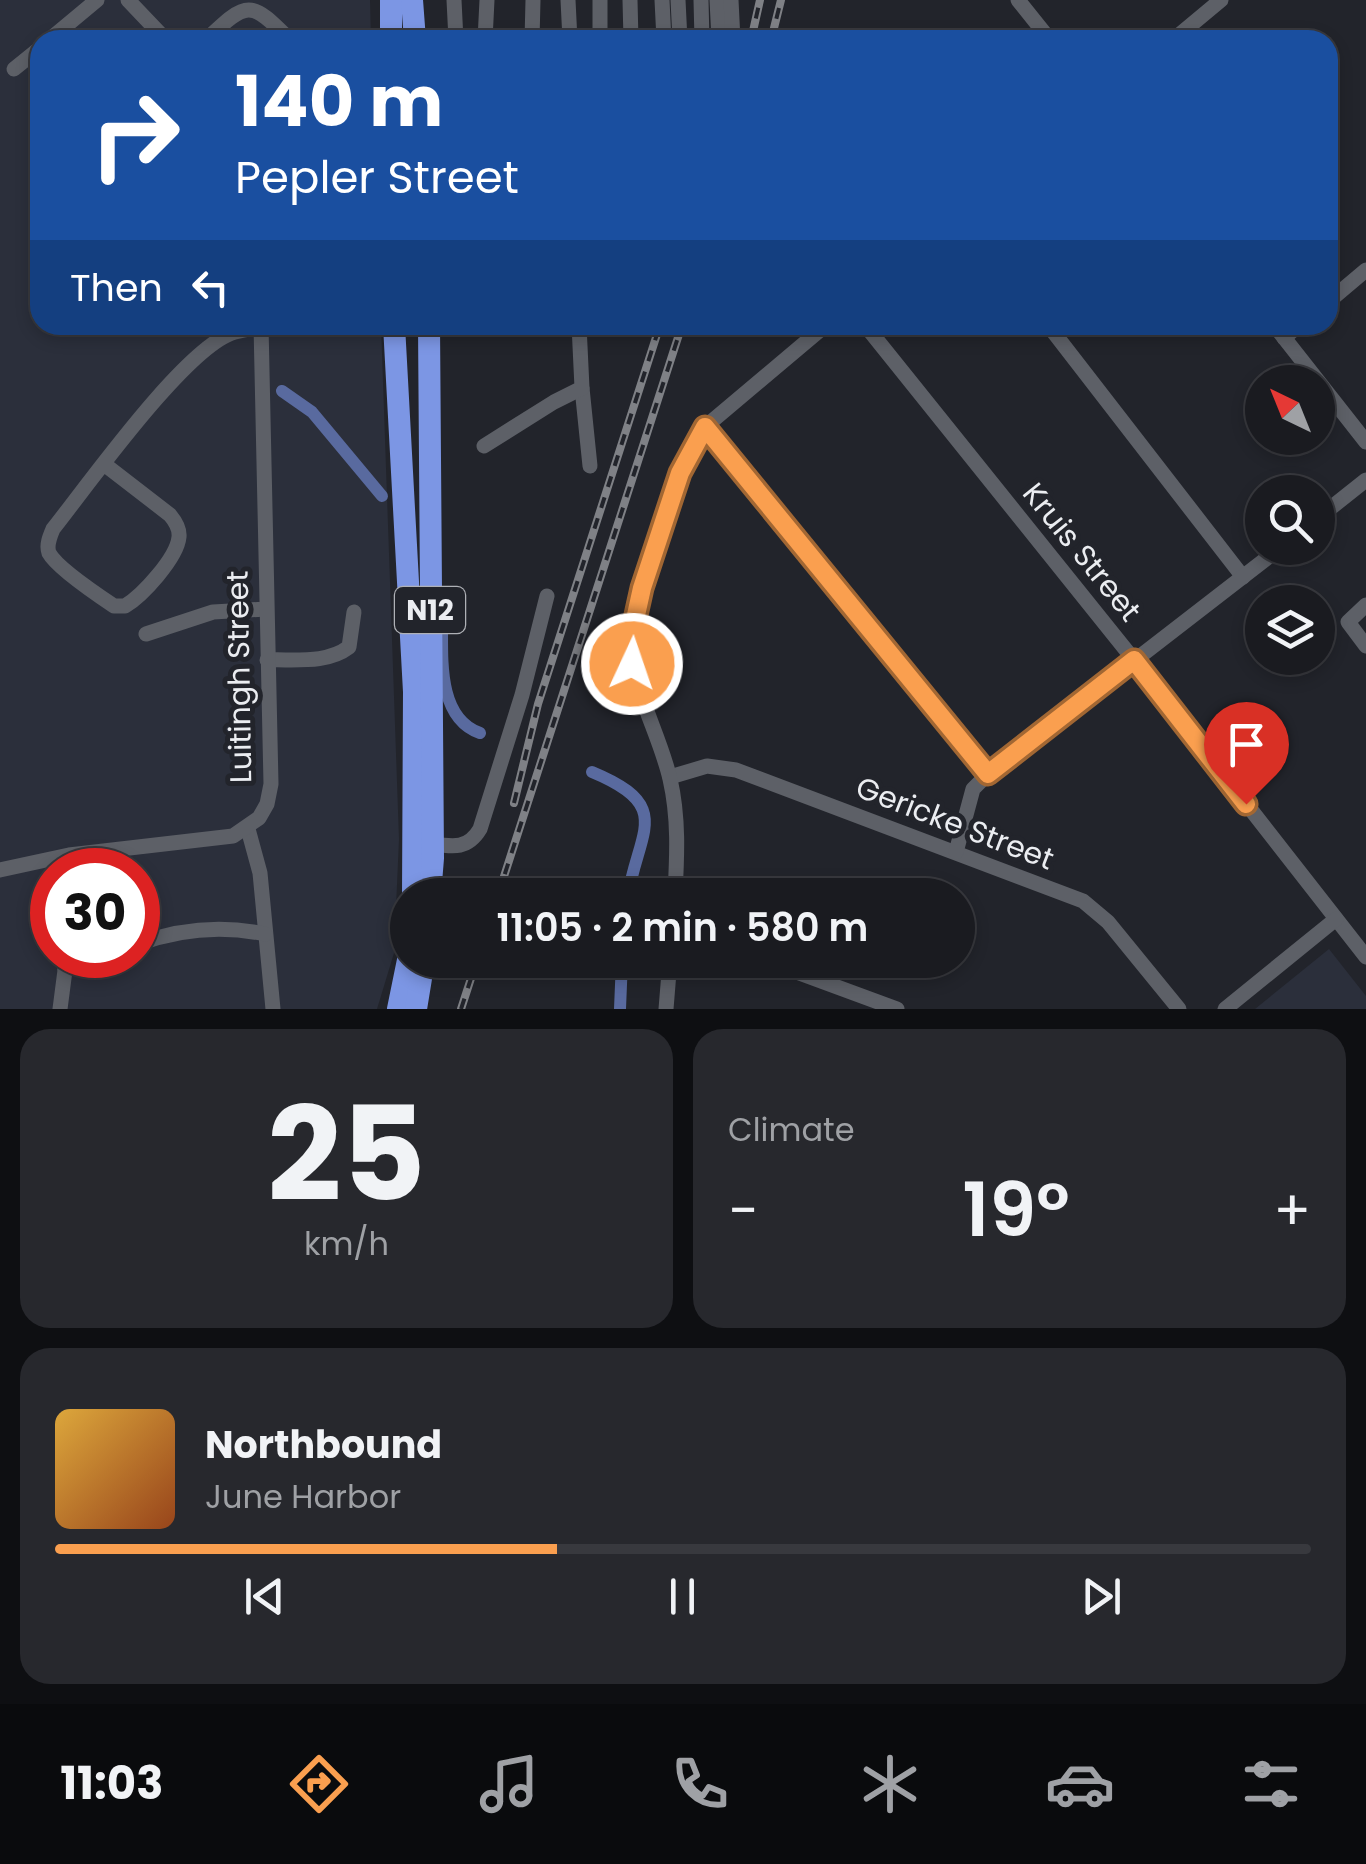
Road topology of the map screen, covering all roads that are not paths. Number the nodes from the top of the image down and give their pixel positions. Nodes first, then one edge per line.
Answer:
1 (97, 0) edge
2 (128, 0) edge
3 (391, 0) edge
4 (412, 0) edge
5 (454, 0) edge
6 (487, 0) edge
7 (533, 0) edge
8 (568, 0) edge
9 (600, 0) edge
10 (630, 0) edge
11 (662, 0) edge
12 (678, 0) edge
13 (701, 0) edge
14 (717, 0) edge
15 (732, 0) edge
16 (1018, 0) edge
17 (1222, 0) edge
18 (61, 30) edge
19 (156, 30) edge
20 (216, 30) edge
21 (281, 30) edge
22 (391, 30) edge
23 (414, 30) edge
24 (456, 30) edge
25 (486, 30) edge
26 (532, 30) edge
27 (570, 30) edge
28 (600, 30) edge
29 (632, 30) edge
30 (664, 30) edge
31 (680, 30) edge
32 (702, 30) edge
33 (718, 30) edge
34 (733, 30) edge
35 (1042, 30) edge
36 (1185, 30) edge
37 (30, 56) edge
38 (14, 69) dead end
39 (1366, 270) edge
40 (1338, 294) edge
41 (227, 335) edge
42 (261, 335) edge
43 (395, 335) edge
44 (429, 335) edge
45 (579, 335) edge
46 (814, 335) edge
47 (873, 335) edge
48 (1056, 335) edge
49 (1281, 335) edge
50 (582, 388) junction
51 (705, 427) junction
52 (1366, 442) edge
53 (484, 446) dead end
54 (104, 464) junction
55 (590, 466) dead end
56 (1366, 480) edge
57 (1335, 505) edge
58 (1258, 565) edge
59 (1243, 577) junction
60 (548, 596) dead end
61 (1366, 606) edge
62 (266, 609) junction
63 (354, 612) dead end
64 (146, 634) dead end
65 (1366, 646) edge
66 (267, 660) junction
67 (1134, 660) junction
68 (988, 774) junction
69 (670, 777) junction
70 (248, 828) junction
71 (433, 844) junction
72 (160, 848) edge
73 (956, 852) junction
74 (30, 867) edge
75 (0, 870) edge
76 (413, 878) edge
77 (431, 878) edge
78 (676, 878) edge
79 (1336, 919) junction
80 (265, 934) junction
81 (160, 938) edge
82 (1366, 957) edge
83 (64, 978) edge
84 (404, 978) edge
85 (421, 978) edge
86 (669, 978) edge
87 (813, 978) edge
88 (60, 1009) edge
89 (273, 1009) edge
90 (398, 1009) edge
91 (416, 1009) edge
92 (666, 1009) edge
93 (897, 1009) edge
94 (1179, 1009) edge
95 (1225, 1009) edge

1 - 18 street
2 - 19 street
3 - 22 highway
4 - 23 highway
5 - 24 street
6 - 25 street
7 - 26 street
8 - 27 street
9 - 28 street
10 - 29 street
11 - 30 street
12 - 31 street
13 - 32 street
14 - 33 street
15 - 34 street
16 - 35 street
17 - 36 street
20 - 21 street
37 - 38 street
39 - 40 street
41 - 54 street
42 - 62 street, Luitingh Street
43 - 76 highway, N12
44 - 71 highway, N12
45 - 50 street
46 - 51 street
47 - 67 street, Kruis Street
48 - 59 street
49 - 52 street
50 - 53 street
50 - 55 street
51 - 68 street
51 - 69 street
54 - 54 street
56 - 57 street
58 - 59 street
59 - 67 street
60 - 71 street
61 - 65 street
62 - 64 street
62 - 66 street, Luitingh Street
63 - 66 street
66 - 70 street, Luitingh Street
67 - 68 street
67 - 79 street, Kruis Street
68 - 73 street
69 - 73 street, Gericke Street
69 - 78 street
70 - 72 street
70 - 80 street
71 - 77 highway, N12
73 - 94 street, Gericke Street
74 - 75 street
79 - 82 street, Kruis Street
79 - 95 street
80 - 81 street
80 - 89 street
83 - 88 street
84 - 90 highway
85 - 91 highway
86 - 92 street
87 - 93 street

